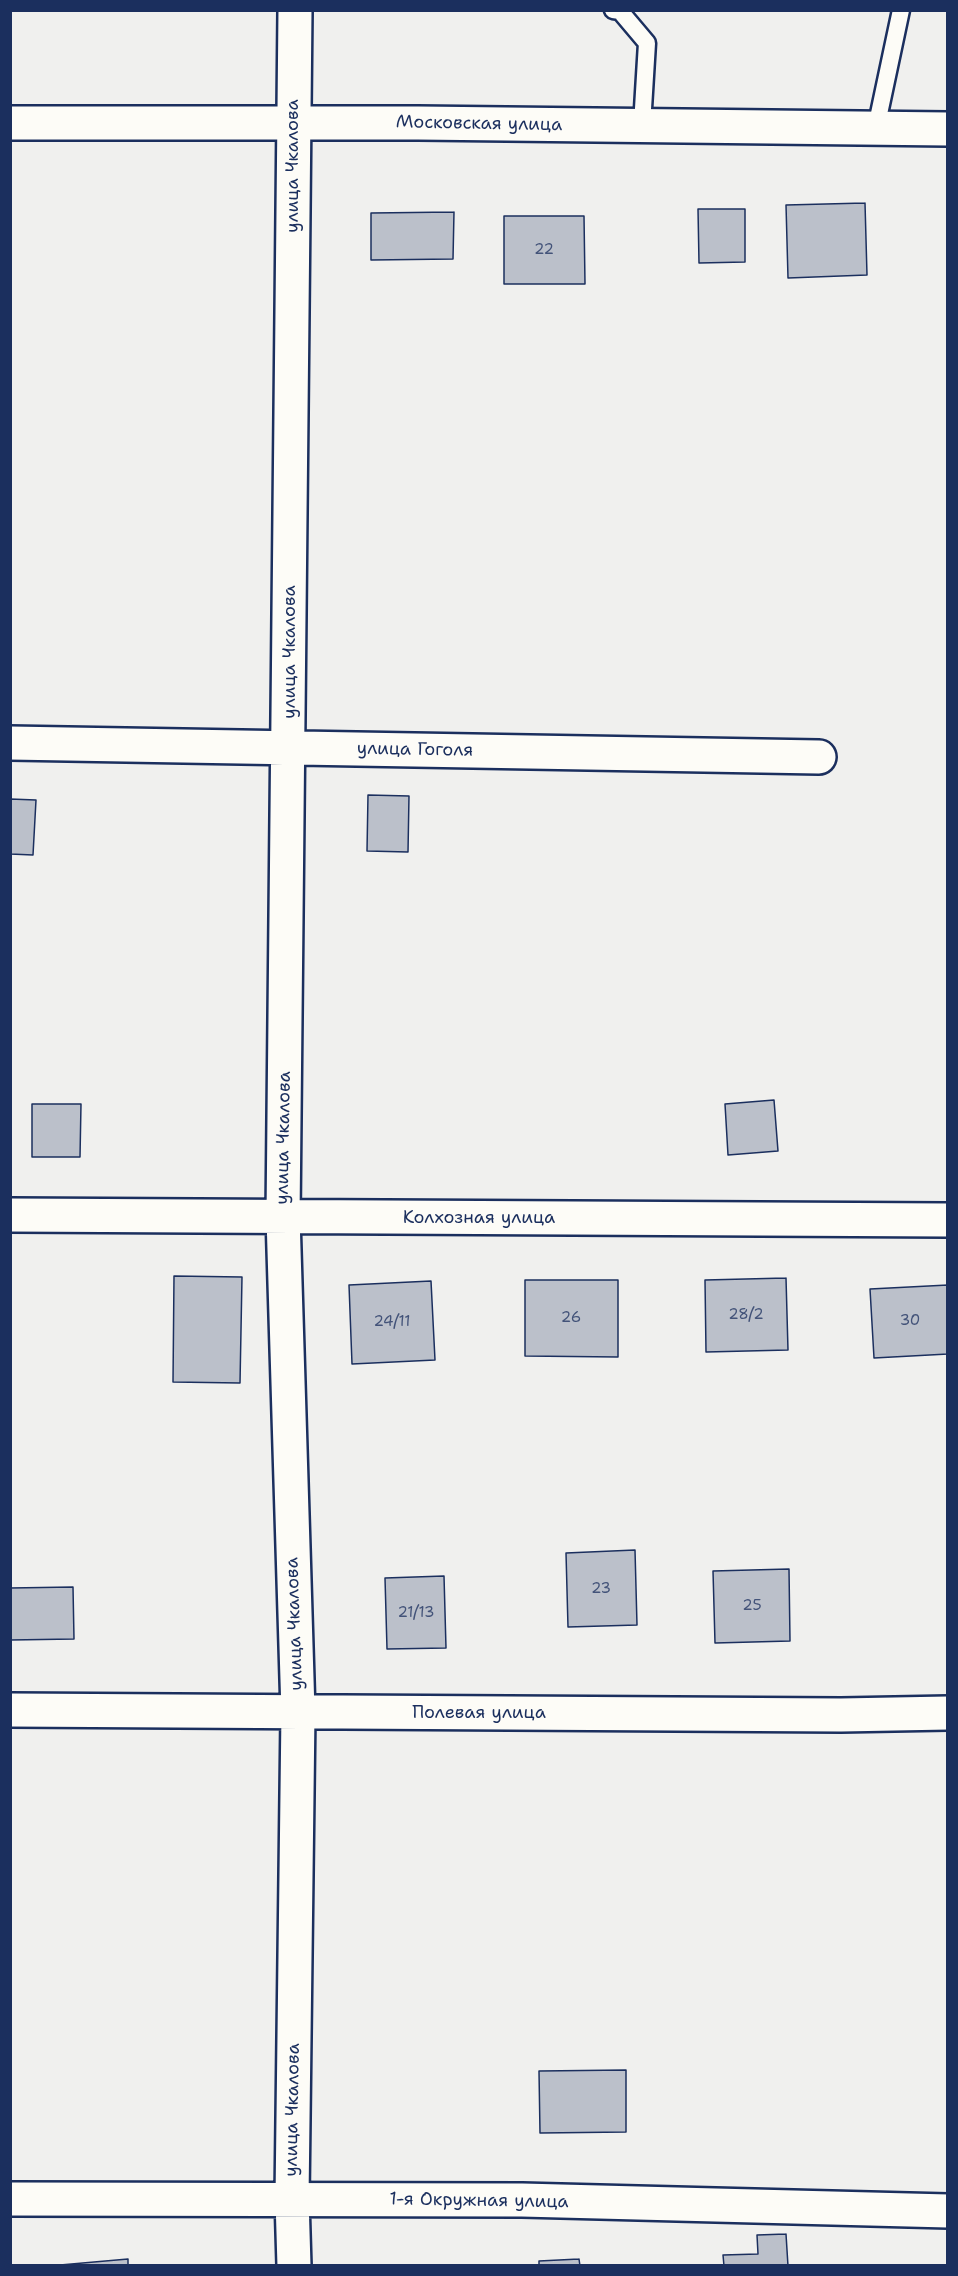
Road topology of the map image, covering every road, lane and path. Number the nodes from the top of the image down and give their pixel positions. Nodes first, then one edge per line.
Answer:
1 (295, 10) edge
2 (613, 10) edge
3 (901, 10) edge
4 (293, 122) junction
5 (10, 123) edge
6 (642, 125) junction
7 (876, 128) junction
8 (948, 129) edge
9 (10, 743) edge
10 (289, 748) junction
11 (819, 757) dead end
12 (10, 1215) edge
13 (283, 1217) junction
14 (948, 1220) edge
15 (10, 1710) edge
16 (298, 1712) junction
17 (948, 1713) edge
18 (10, 2199) edge
19 (292, 2199) junction
20 (948, 2211) edge
21 (294, 2265) edge

1 - 4 street, улица Чкалова
2 - 6 lane
3 - 7 lane
4 - 5 street, Московская улица
4 - 6 street, Московская улица
4 - 10 street, улица Чкалова
6 - 7 street, Московская улица
7 - 8 street, Московская улица
9 - 10 street, улица Гоголя
10 - 11 street, улица Гоголя
10 - 13 street, улица Чкалова
12 - 13 street, Колхозная улица
13 - 14 street, Колхозная улица
13 - 16 street, улица Чкалова
15 - 16 street, Полевая улица
16 - 17 street, Полевая улица
16 - 19 street, улица Чкалова
18 - 19 street, 1-я Окружная улица
19 - 20 street, 1-я Окружная улица
19 - 21 street, улица Чкалова

